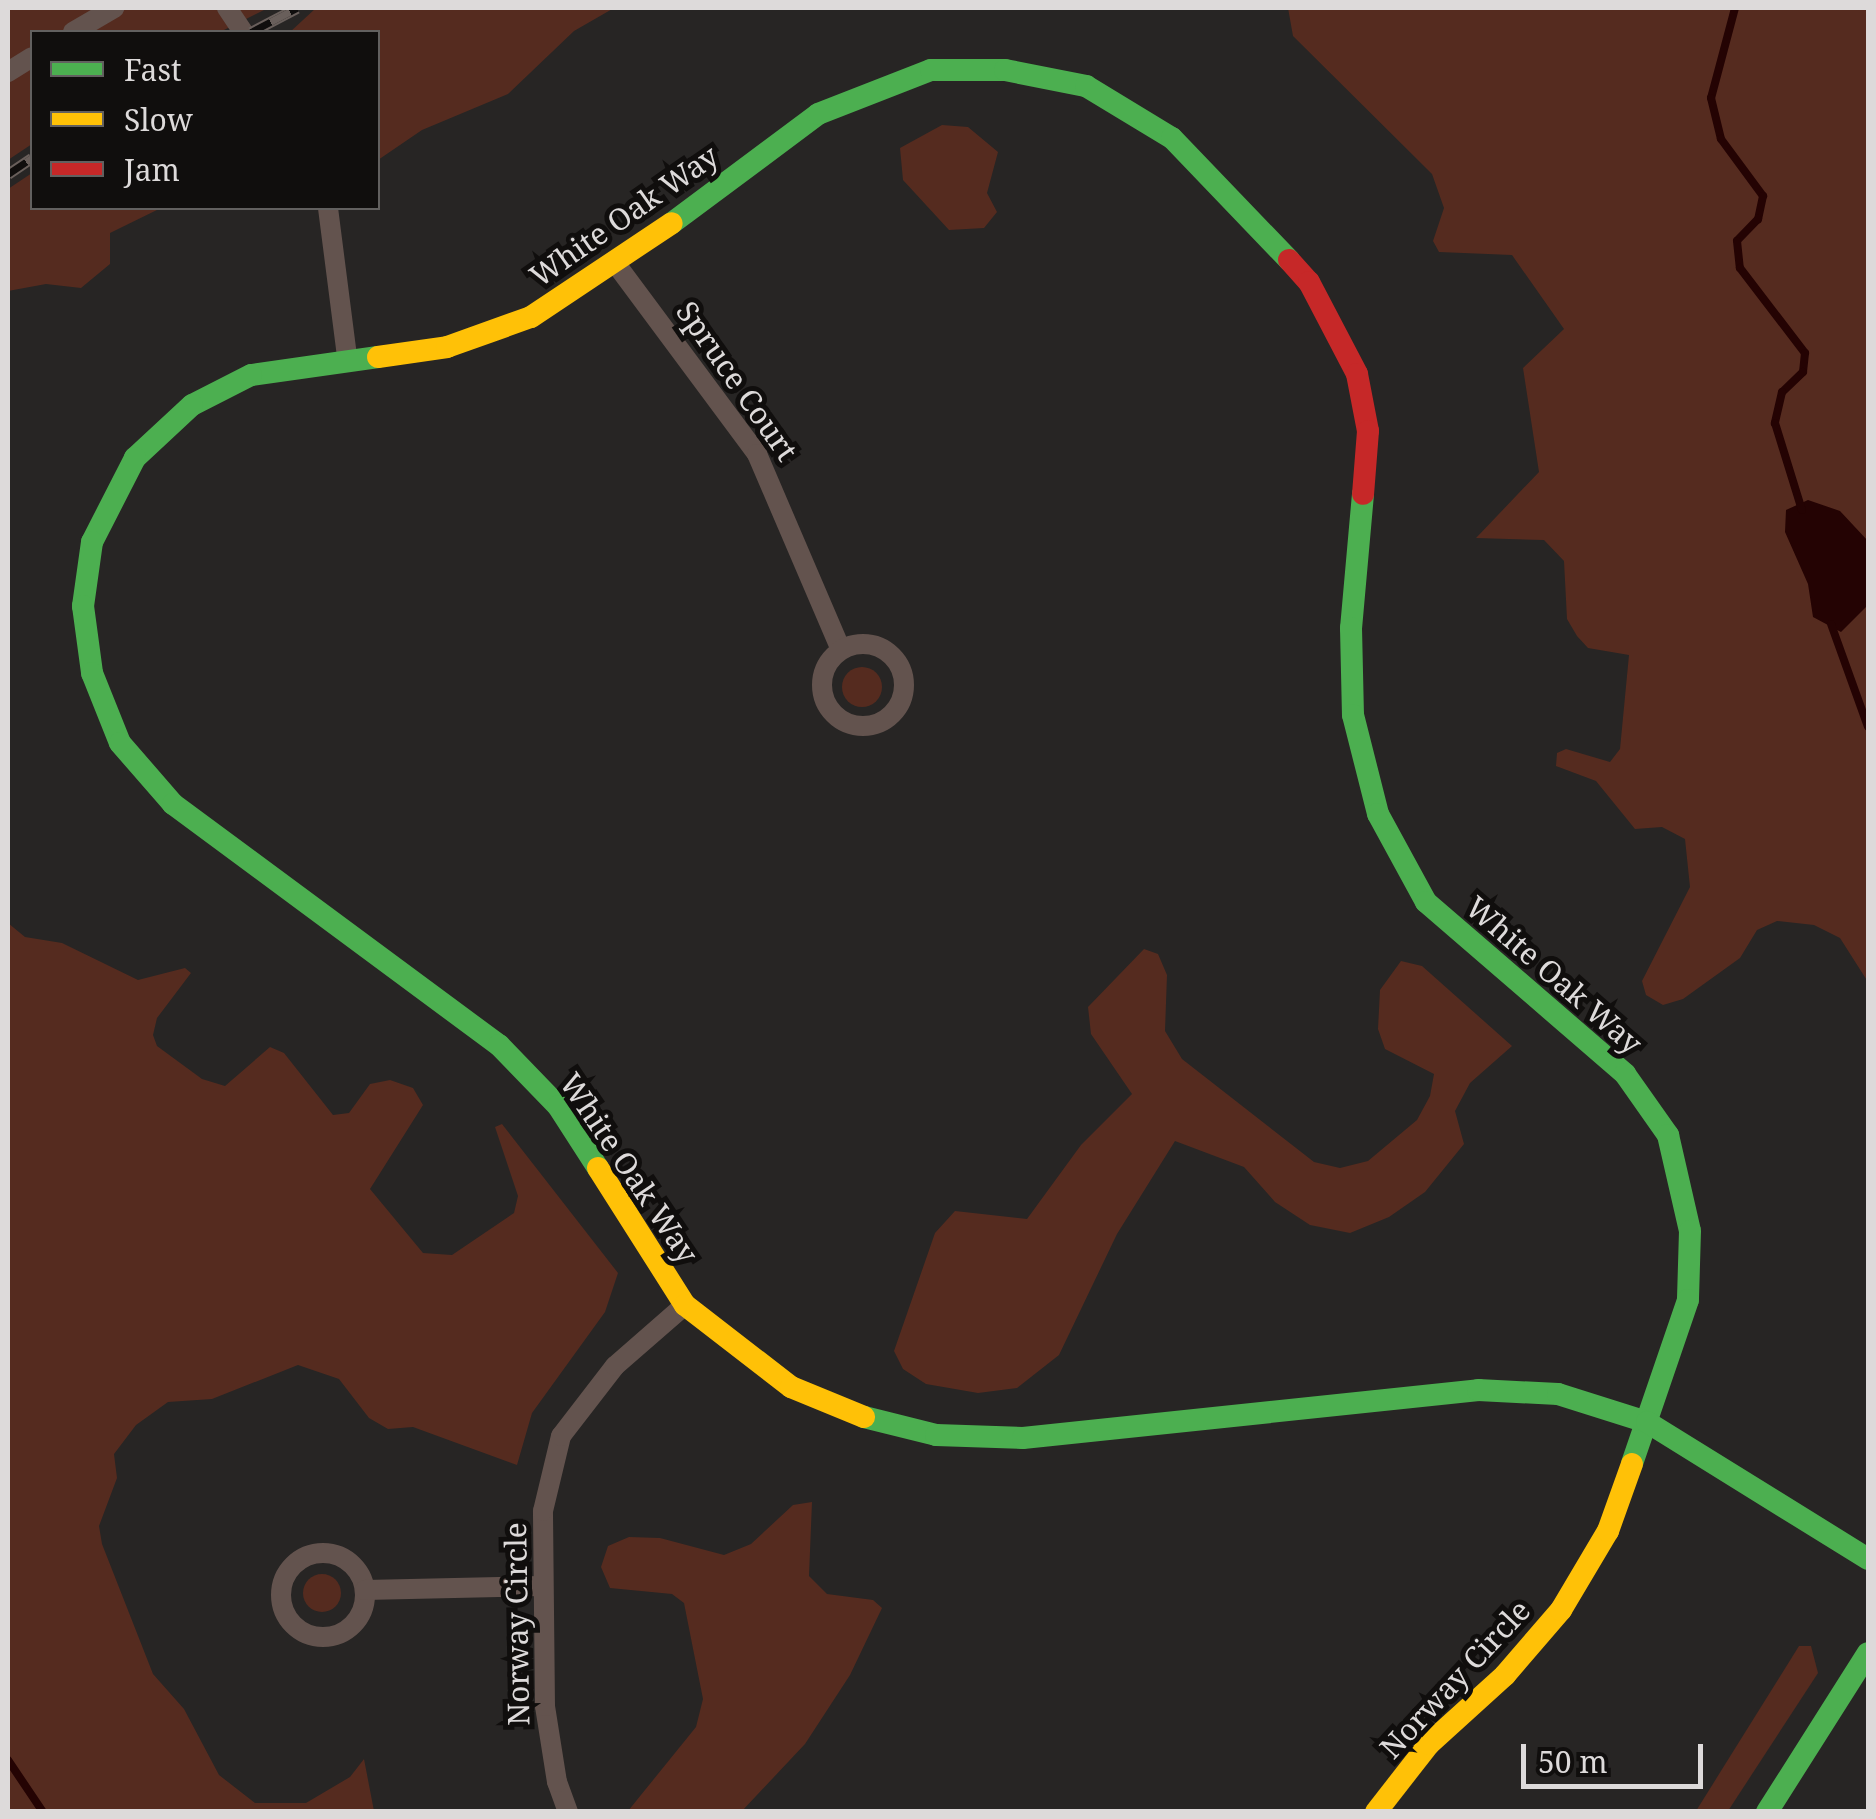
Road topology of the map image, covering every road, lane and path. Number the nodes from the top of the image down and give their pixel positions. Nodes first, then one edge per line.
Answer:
1 (114, 8) edge
2 (227, 8) edge
3 (76, 30) edge
4 (242, 30) edge
5 (30, 58) edge
6 (8, 72) edge
7 (328, 210) edge
8 (616, 264) junction
9 (347, 357) junction
10 (840, 650) junction
11 (685, 1305) junction
12 (1647, 1422) junction
13 (1868, 1560) edge
14 (541, 1586) junction
15 (365, 1590) junction
16 (1868, 1653) edge
17 (568, 1812) edge
18 (1376, 1812) edge
19 (1767, 1812) edge

1 - 3 street
2 - 4 street
5 - 6 street
7 - 9 street
8 - 9 street, White Oak Way
8 - 10 street, Spruce Court
8 - 12 street, White Oak Way
9 - 11 street, White Oak Way
10 - 10 street
11 - 12 street, White Oak Way
11 - 14 street, Norway Circle
12 - 13 street, White Oak Way
12 - 18 street, Norway Circle
14 - 15 street
14 - 17 street, Norway Circle
15 - 15 street
16 - 19 street

